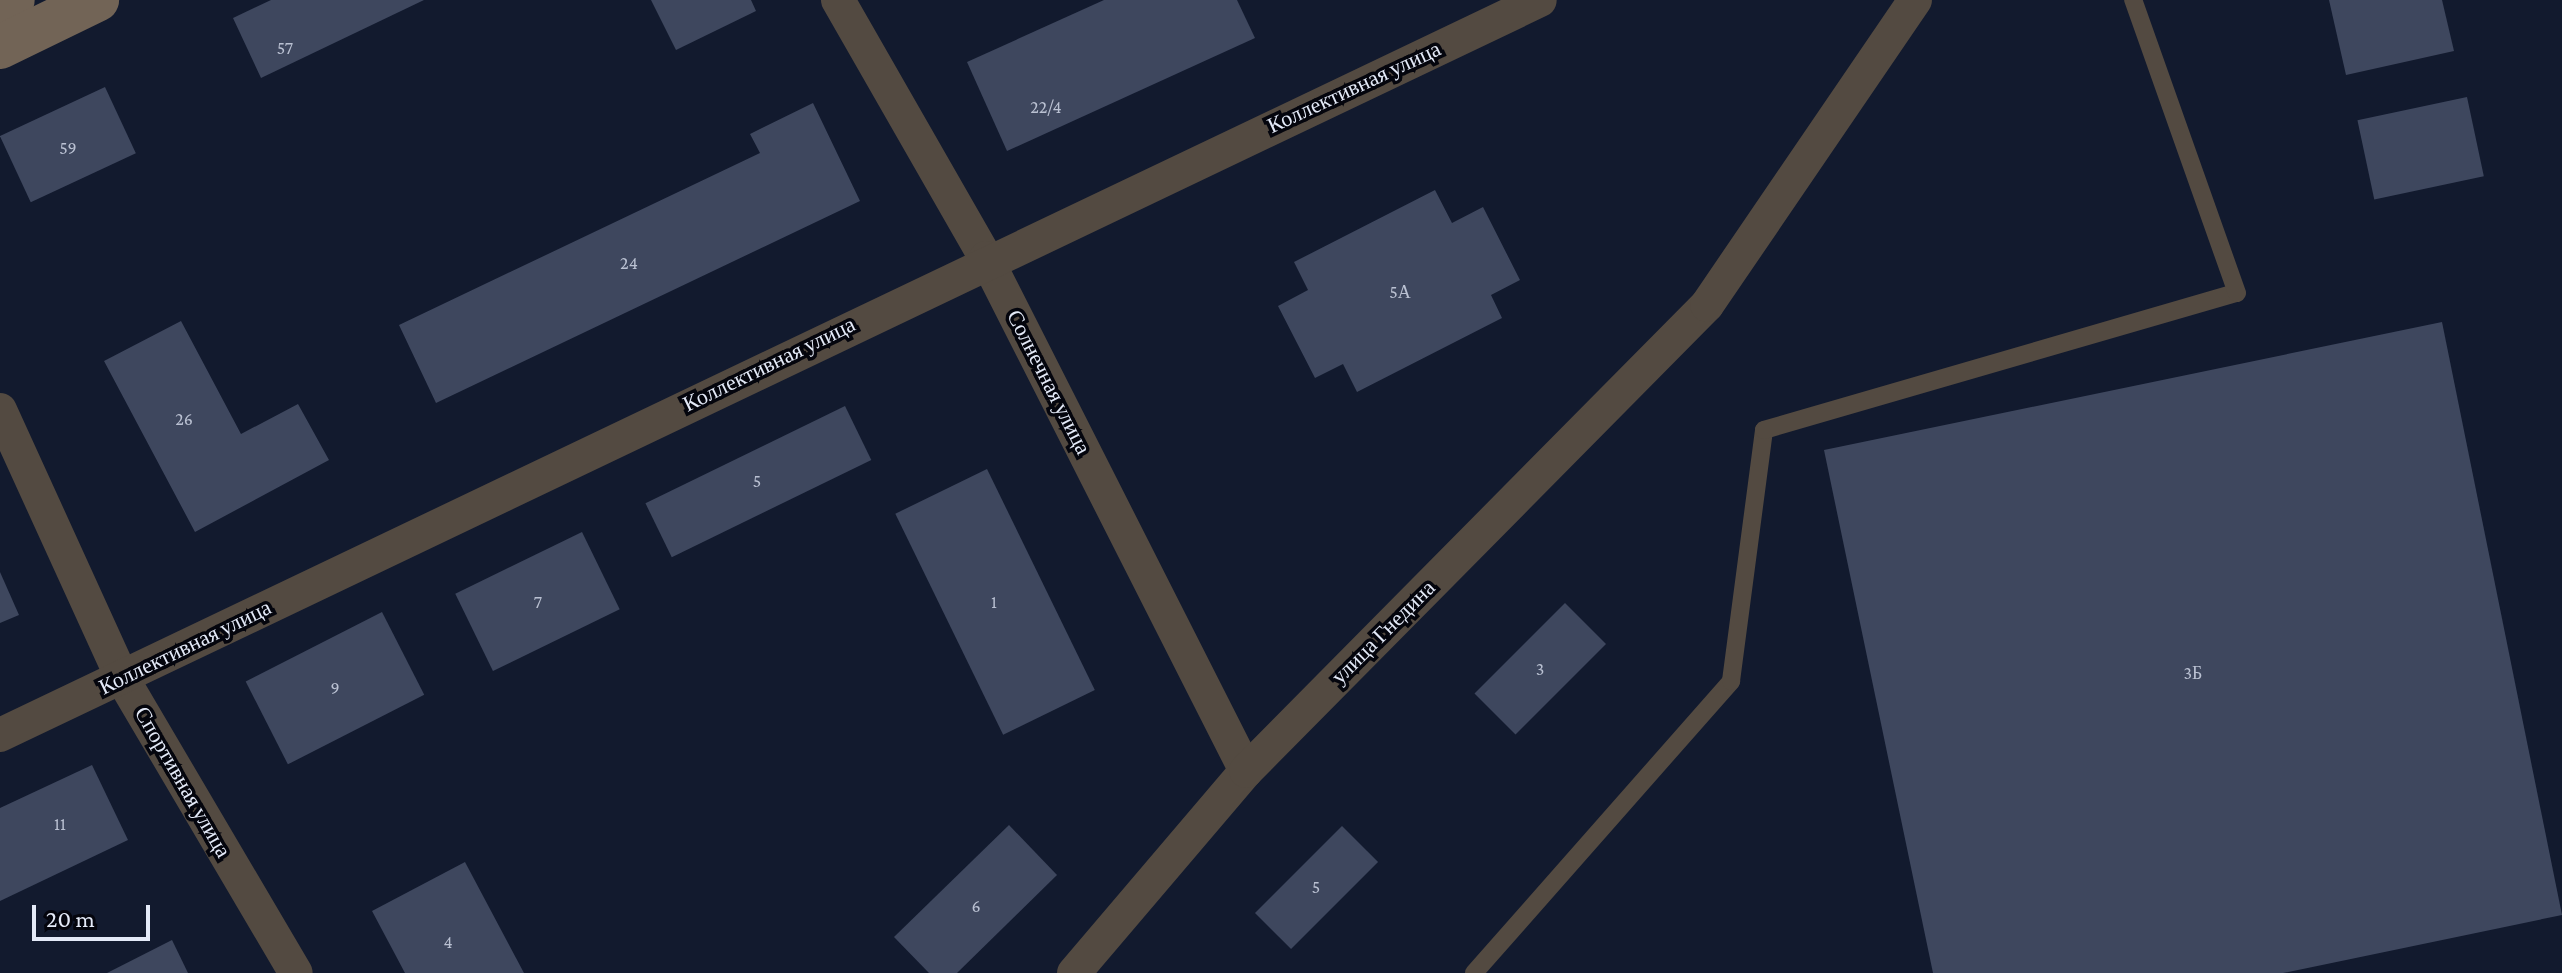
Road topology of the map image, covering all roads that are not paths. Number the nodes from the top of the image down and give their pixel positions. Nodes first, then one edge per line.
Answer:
1 (13, 0) edge
2 (97, 0) edge
3 (838, 0) edge
4 (1540, 0) edge
5 (1915, 0) edge
6 (2133, 0) edge
7 (0, 6) edge
8 (0, 47) edge
9 (986, 258) junction
10 (0, 410) edge
11 (122, 678) junction
12 (0, 735) edge
13 (1246, 771) junction
14 (296, 973) edge
15 (1074, 973) edge
16 (1474, 973) edge

1 - 7 main road
2 - 8 main road
3 - 9 street, Солнечная улица
4 - 9 street, Коллективная улица
5 - 13 street, улица Гнедина
6 - 16 lane
9 - 11 street, Коллективная улица
9 - 13 street, Солнечная улица
10 - 11 street, Спортивная улица
11 - 12 street, Коллективная улица
11 - 14 street, Спортивная улица
13 - 15 street, улица Гнедина

